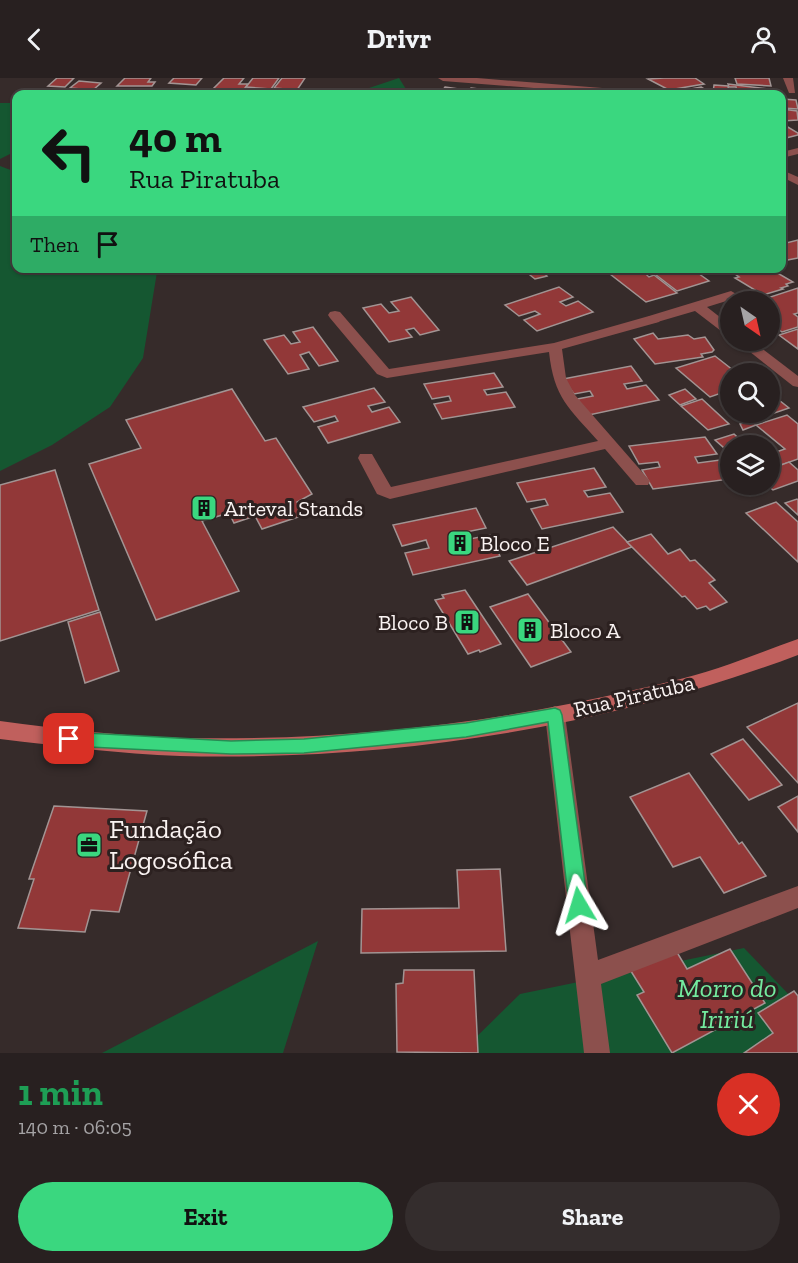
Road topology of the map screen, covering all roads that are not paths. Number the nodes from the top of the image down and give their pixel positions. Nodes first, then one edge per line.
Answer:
1 (443, 78) edge
2 (788, 78) edge
3 (631, 84) dead end
4 (591, 90) edge
5 (642, 90) edge
6 (792, 92) dead end
7 (720, 299) edge
8 (697, 306) junction
9 (335, 315) dead end
10 (720, 324) edge
11 (555, 347) junction
12 (756, 351) edge
13 (798, 383) edge
14 (607, 444) junction
15 (366, 458) dead end
16 (642, 481) dead end
17 (798, 647) edge
18 (555, 715) junction
19 (0, 730) edge
20 (798, 897) edge
21 (587, 976) junction
22 (597, 1053) edge

1 - 4 street
2 - 6 street
3 - 5 street
7 - 8 street
8 - 10 street
8 - 11 street
9 - 11 street
11 - 14 street
12 - 13 street
14 - 15 street
14 - 16 street
17 - 18 main road, Rua Piratuba
18 - 19 main road, Rua Piratuba
18 - 21 street
20 - 21 street
21 - 22 street

